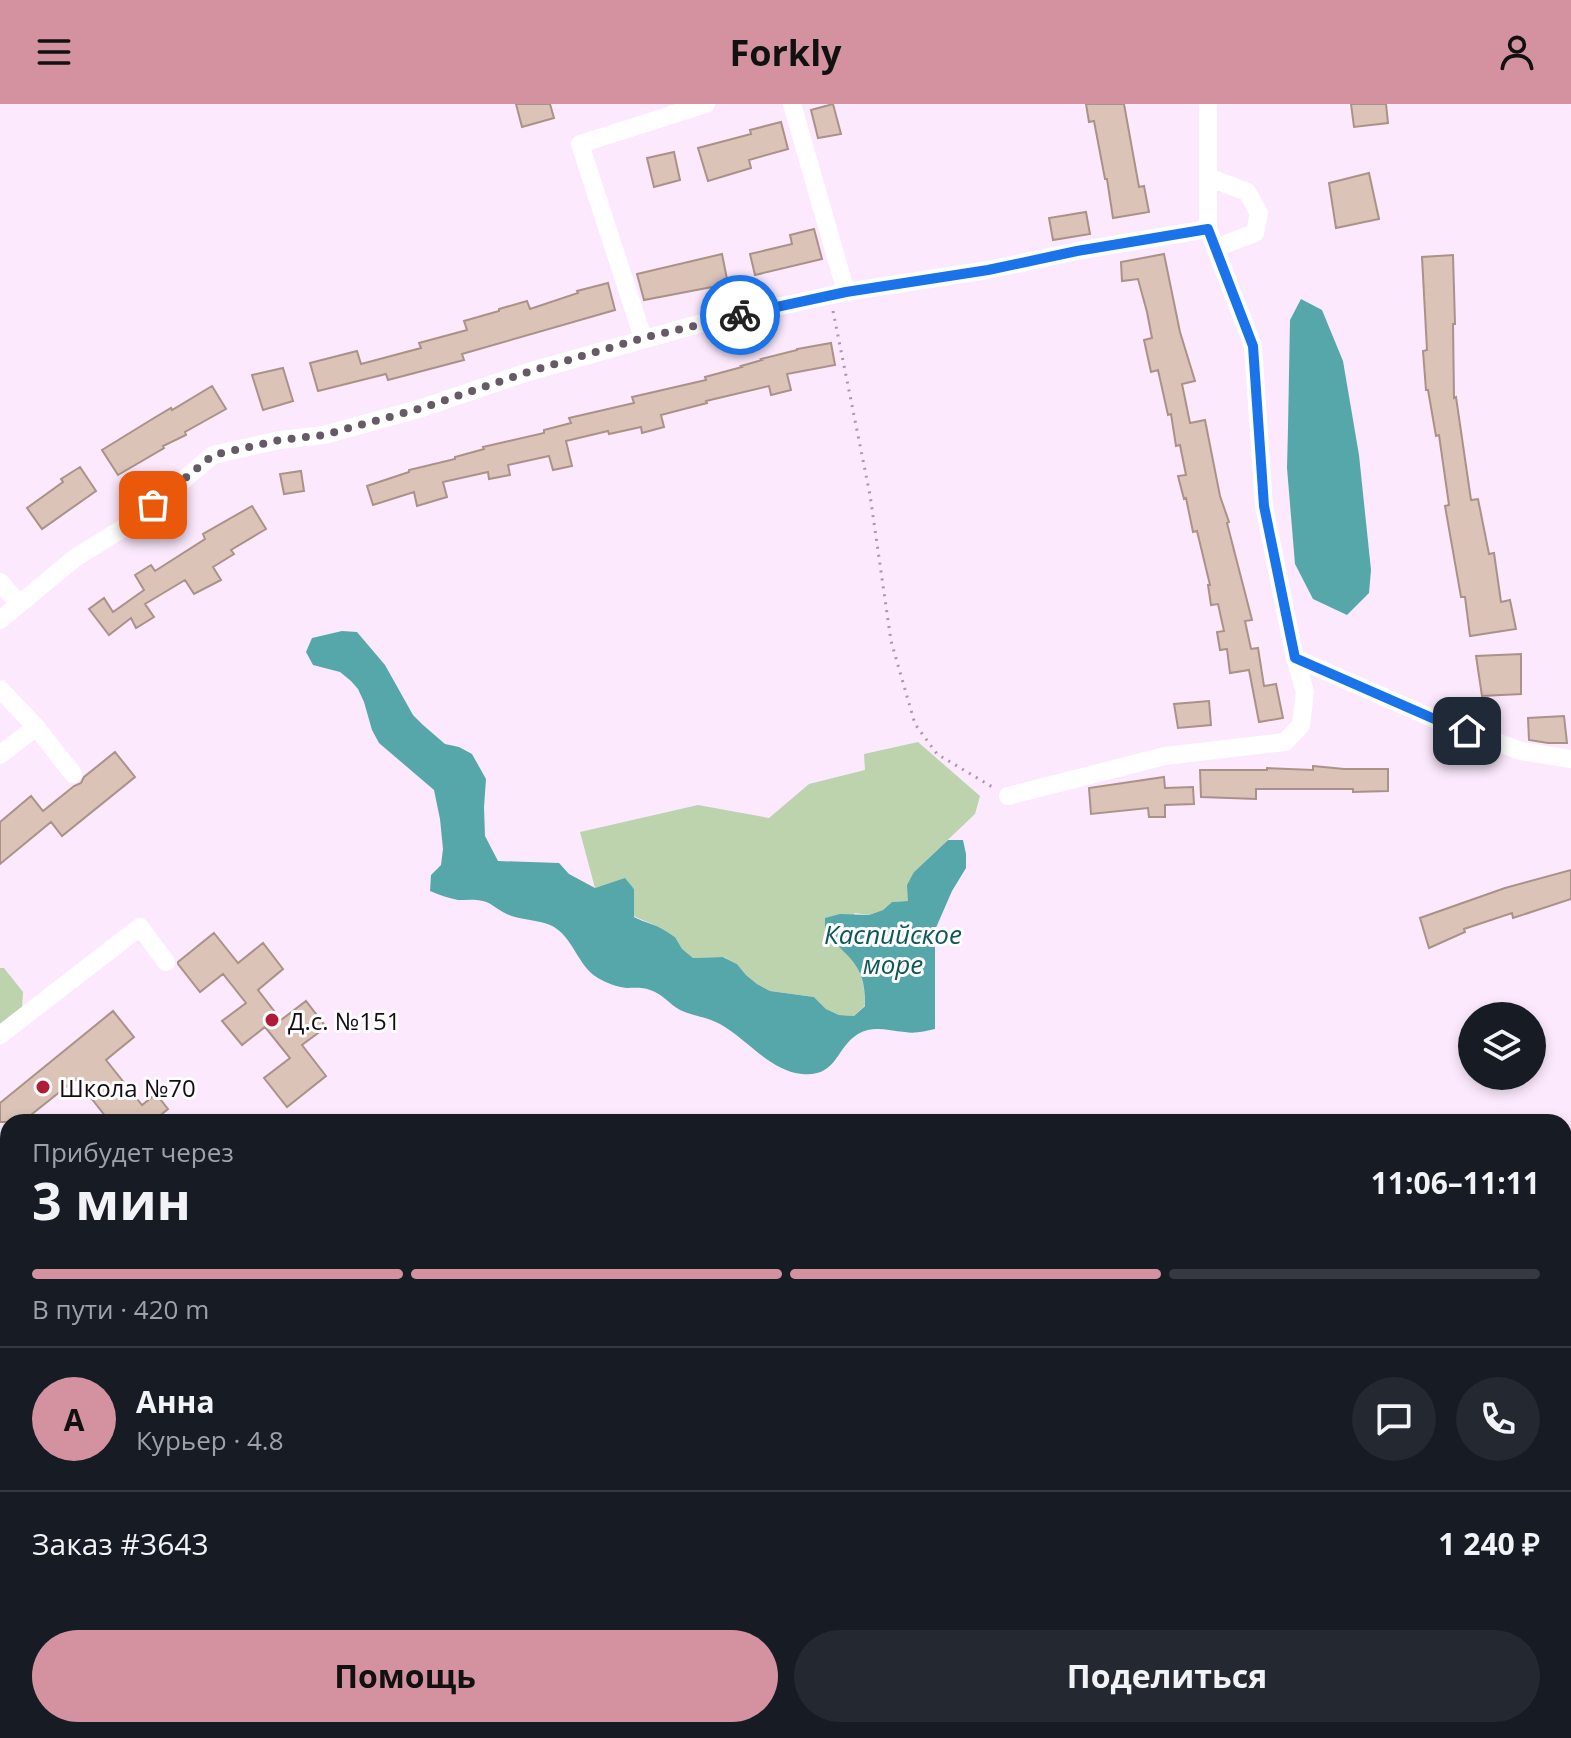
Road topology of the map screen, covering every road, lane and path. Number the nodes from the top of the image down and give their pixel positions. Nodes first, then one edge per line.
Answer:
1 (706, 104) edge
2 (792, 104) edge
3 (1208, 104) edge
4 (1208, 177) junction
5 (1208, 229) junction
6 (1215, 248) junction
7 (838, 294) junction
8 (643, 338) junction
9 (0, 582) edge
10 (19, 604) junction
11 (0, 620) edge
12 (1295, 658) junction
13 (0, 689) edge
14 (36, 727) junction
15 (0, 755) edge
16 (1571, 759) edge
17 (73, 774) dead end
18 (1008, 796) joint
19 (166, 962) dead end
20 (0, 1035) edge

1 - 8 street
2 - 7 street
3 - 4 street
4 - 5 street
4 - 6 street
5 - 6 street
5 - 7 street
6 - 12 street
7 - 8 street
7 - 18 path
8 - 10 street
9 - 10 street
10 - 11 street
12 - 16 street
12 - 18 street
13 - 14 street
14 - 15 street
14 - 17 street
19 - 20 street

